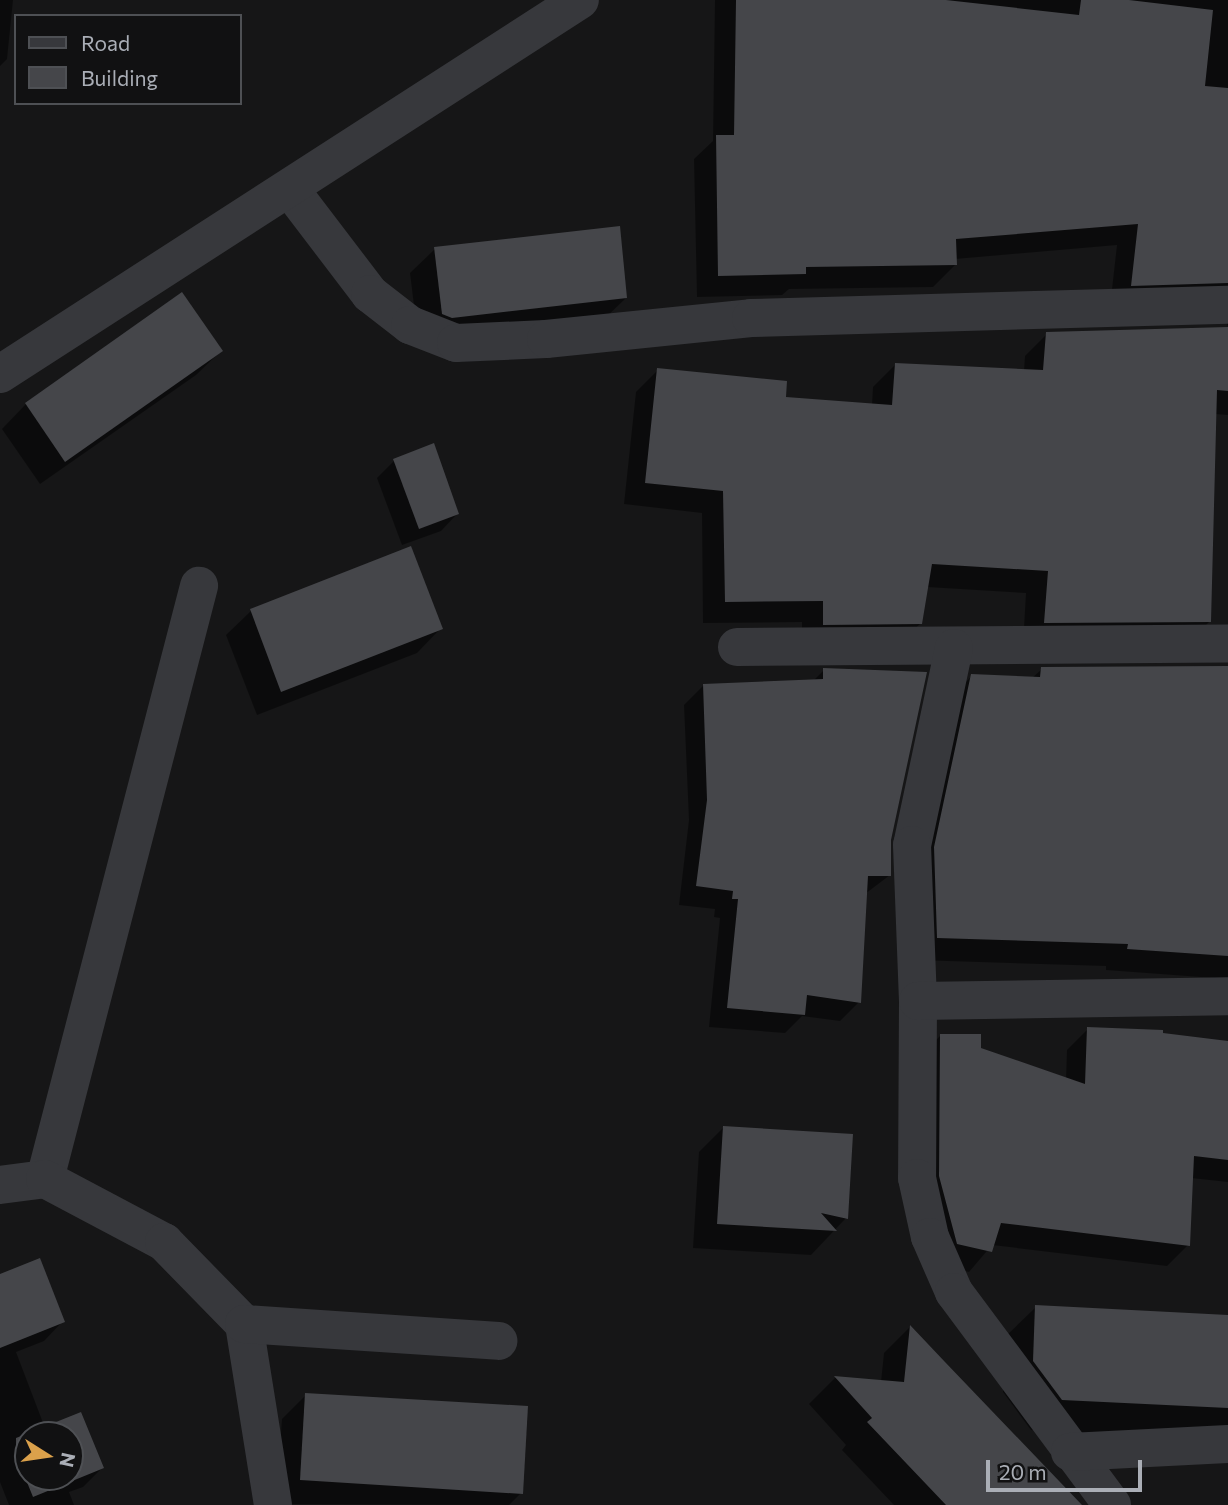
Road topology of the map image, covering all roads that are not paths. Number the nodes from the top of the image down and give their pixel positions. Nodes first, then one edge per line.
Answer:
1 (580, 0) edge
2 (290, 189) junction
3 (1228, 305) edge
4 (0, 374) edge
5 (199, 586) dead end
6 (1228, 644) edge
7 (737, 647) dead end
8 (954, 648) junction
9 (1228, 996) edge
10 (918, 1000) junction
11 (45, 1179) junction
12 (0, 1185) edge
13 (244, 1324) junction
14 (498, 1341) dead end
15 (1228, 1444) edge
16 (1070, 1452) junction
17 (273, 1505) edge
18 (1112, 1505) edge

1 - 2 street
2 - 3 street
2 - 4 street
5 - 11 street
6 - 8 street
7 - 8 street
8 - 10 street
9 - 10 street
10 - 16 street
11 - 12 street
11 - 13 street
13 - 14 street
13 - 17 street
15 - 16 street
16 - 18 street

